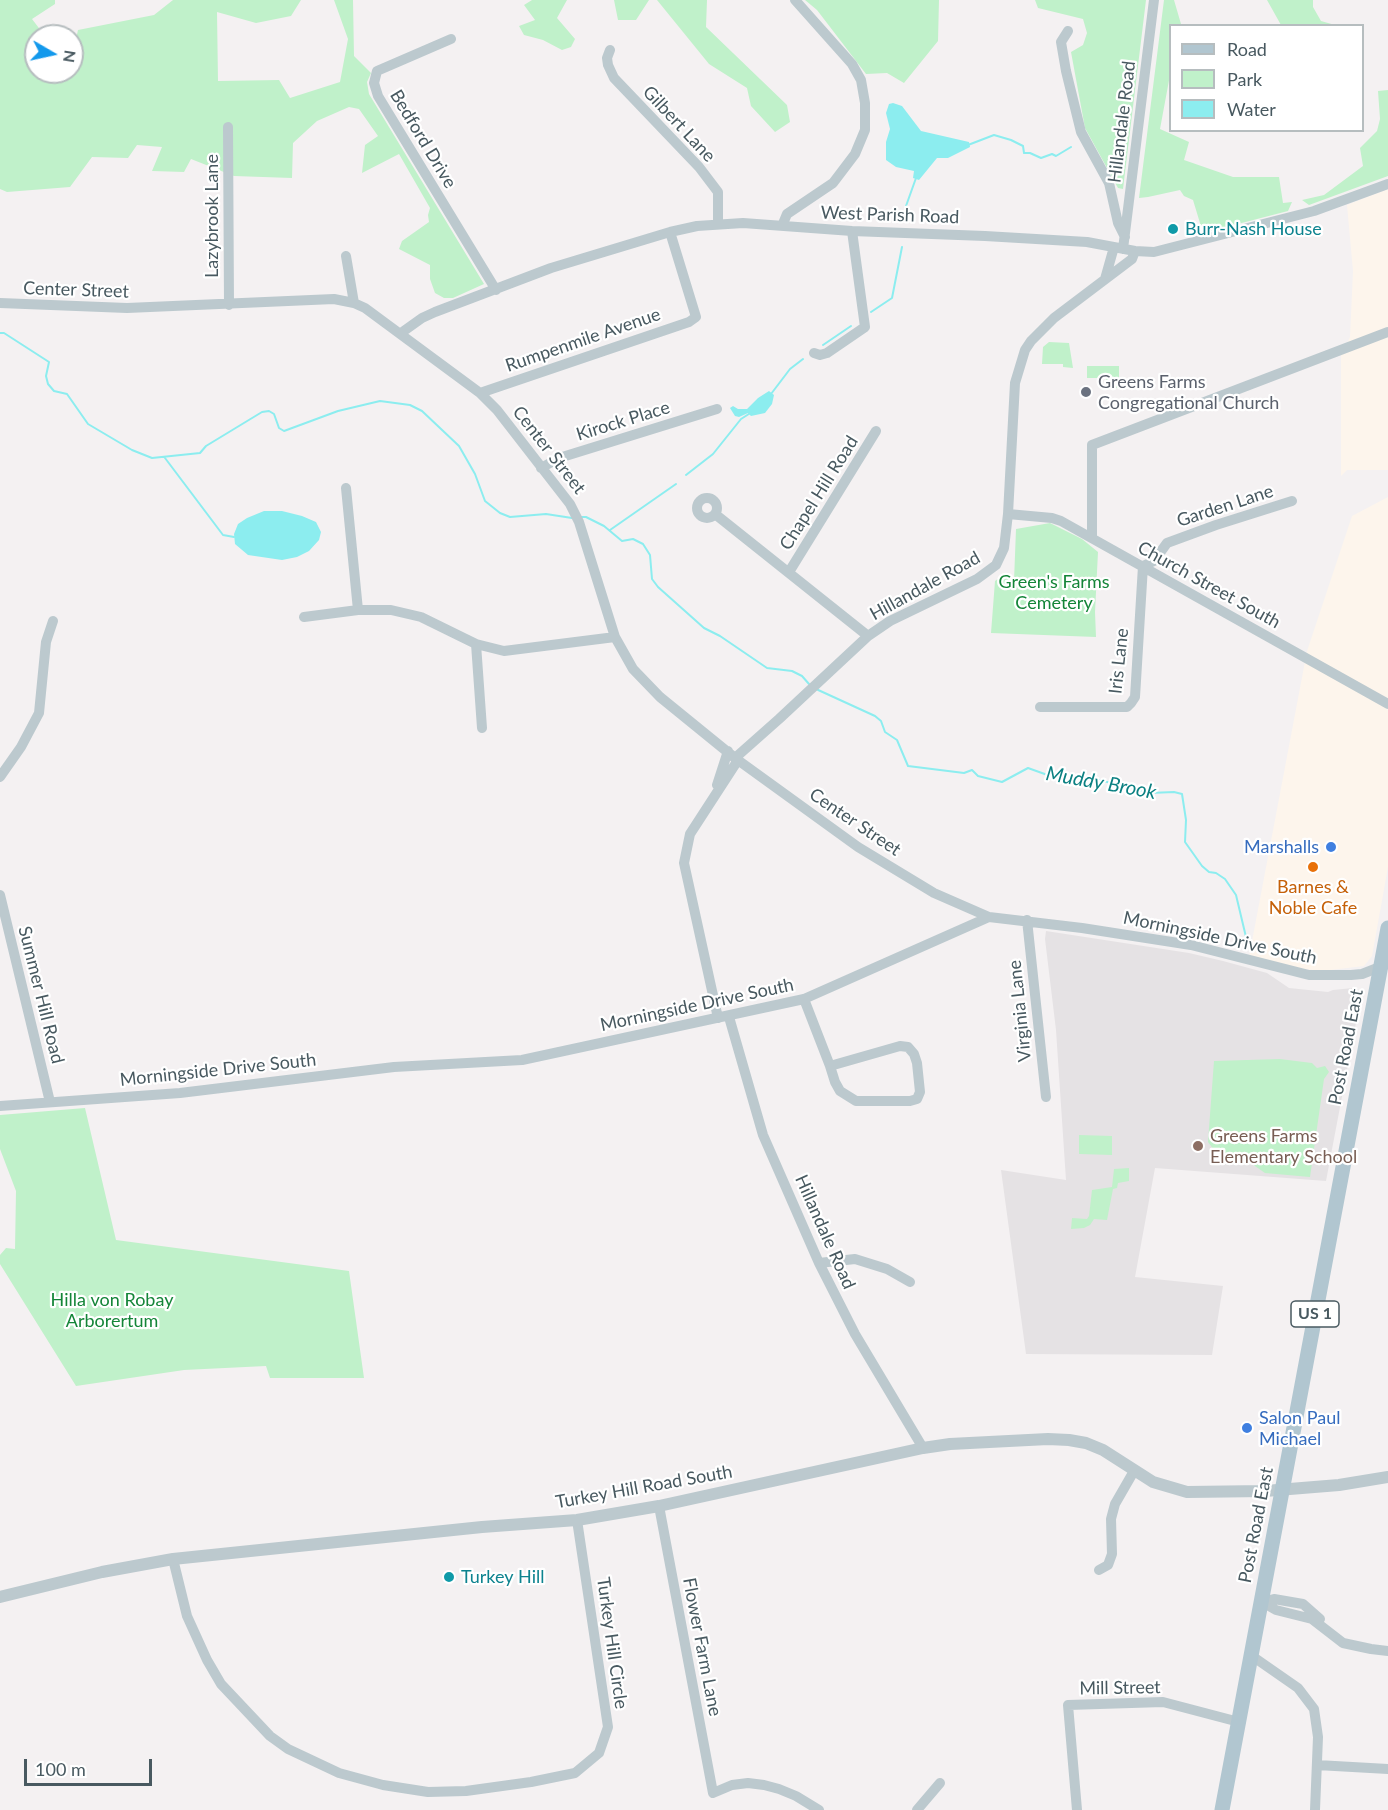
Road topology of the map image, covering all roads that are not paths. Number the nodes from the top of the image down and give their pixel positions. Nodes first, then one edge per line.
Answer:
1 (795, 0) edge
2 (1154, 0) edge
3 (1068, 31) dead end
4 (451, 39) dead end
5 (610, 50) dead end
6 (228, 127) dead end
7 (1388, 184) edge
8 (718, 223) junction
9 (782, 226) junction
10 (852, 231) junction
11 (670, 232) junction
12 (1124, 246) junction
13 (346, 256) dead end
14 (1105, 279) junction
15 (495, 290) junction
16 (0, 303) edge
17 (354, 303) junction
18 (229, 305) junction
19 (1388, 332) edge
20 (401, 333) junction
21 (814, 353) dead end
22 (480, 393) junction
23 (717, 409) dead end
24 (876, 431) dead end
25 (541, 468) junction
26 (346, 488) dead end
27 (1292, 501) dead end
28 (715, 514) dead end
29 (1008, 514) junction
30 (1092, 538) junction
31 (1143, 566) junction
32 (789, 572) junction
33 (358, 610) junction
34 (304, 617) dead end
35 (53, 621) dead end
36 (868, 636) junction
37 (615, 637) junction
38 (476, 644) junction
39 (1388, 704) edge
40 (1040, 707) dead end
41 (482, 728) dead end
42 (734, 756) junction
43 (0, 777) edge
44 (1, 902) edge
45 (989, 917) junction
46 (1027, 920) junction
47 (1388, 928) edge
48 (1384, 966) edge
49 (804, 999) junction
50 (723, 1017) junction
51 (830, 1066) junction
52 (1046, 1098) dead end
53 (50, 1102) junction
54 (0, 1106) edge
55 (819, 1263) junction
56 (910, 1282) dead end
57 (923, 1448) junction
58 (1134, 1471) junction
59 (1388, 1477) edge
60 (1283, 1489) junction
61 (659, 1506) junction
62 (577, 1520) junction
63 (173, 1558) junction
64 (1099, 1570) dead end
65 (0, 1597) edge
66 (1262, 1602) junction
67 (1388, 1651) edge
68 (1252, 1656) junction
69 (1239, 1722) junction
70 (1317, 1765) junction
71 (1388, 1769) edge
72 (940, 1783) dead end
73 (819, 1810) edge
74 (917, 1810) edge
75 (1077, 1810) edge
76 (1222, 1810) edge
77 (1315, 1810) edge

1 - 9 street
2 - 12 street, Hillandale Road
3 - 12 street
4 - 15 street, Bedford Drive
5 - 8 street, Gilbert Lane
6 - 18 street, Lazybrook Lane
7 - 12 street, West Parish Road
8 - 9 street, West Parish Road
8 - 11 street, West Parish Road
9 - 10 street, West Parish Road
10 - 12 street, West Parish Road
10 - 21 street
11 - 15 street, West Parish Road
11 - 22 street, Rumpenmile Avenue
12 - 14 street, Hillandale Road
12 - 14 street, Hillandale Road
13 - 17 street
14 - 29 street, Hillandale Road
15 - 20 street, West Parish Road
16 - 18 street, Center Street
17 - 18 street, Center Street
17 - 20 street, Center Street
19 - 30 street
20 - 22 street, Center Street
22 - 25 street, Center Street
23 - 25 street, Kirock Place
24 - 32 street, Chapel Hill Road
25 - 37 street, Center Street
26 - 33 street
27 - 31 street, Garden Lane
28 - 32 street, Chapel Hill Road
29 - 30 street, Church Street South
29 - 36 street, Hillandale Road
30 - 31 street, Church Street South
31 - 39 street, Church Street South
31 - 40 street, Iris Lane
32 - 36 street, Chapel Hill Road
33 - 34 street
33 - 38 street
35 - 43 street
36 - 42 street, Hillandale Road
37 - 38 street
37 - 42 street, Center Street
38 - 41 street
42 - 45 street, Center Street
42 - 50 street, Hillandale Road
44 - 53 street, Summer Hill Road
45 - 46 street, Morningside Drive South
45 - 49 street, Morningside Drive South
46 - 48 street, Morningside Drive South
46 - 52 street, Virginia Lane
47 - 48 main road, Post Road East / US 1
48 - 60 main road, Post Road East / US 1
49 - 50 street, Morningside Drive South
49 - 51 street
50 - 53 street, Morningside Drive South
50 - 55 street, Hillandale Road
51 - 51 street
53 - 54 street, Morningside Drive South
55 - 56 street
55 - 57 street, Hillandale Road
57 - 58 street, Turkey Hill Road South
57 - 61 street, Turkey Hill Road South
58 - 60 street, Turkey Hill Road South
58 - 64 street
59 - 60 street, Turkey Hill Road South
60 - 66 main road, Post Road East / US 1
61 - 62 street, Turkey Hill Road South
61 - 73 street, Flower Farm Lane
62 - 63 street, Turkey Hill Road South
62 - 63 street, Turkey Hill Circle
63 - 65 street, Turkey Hill Road South
66 - 67 street
66 - 68 main road, Post Road East / US 1
68 - 69 main road, Post Road East / US 1
68 - 70 street
69 - 75 street, Mill Street
69 - 76 main road, Post Road East / US 1
70 - 71 street
70 - 77 street
72 - 74 street

